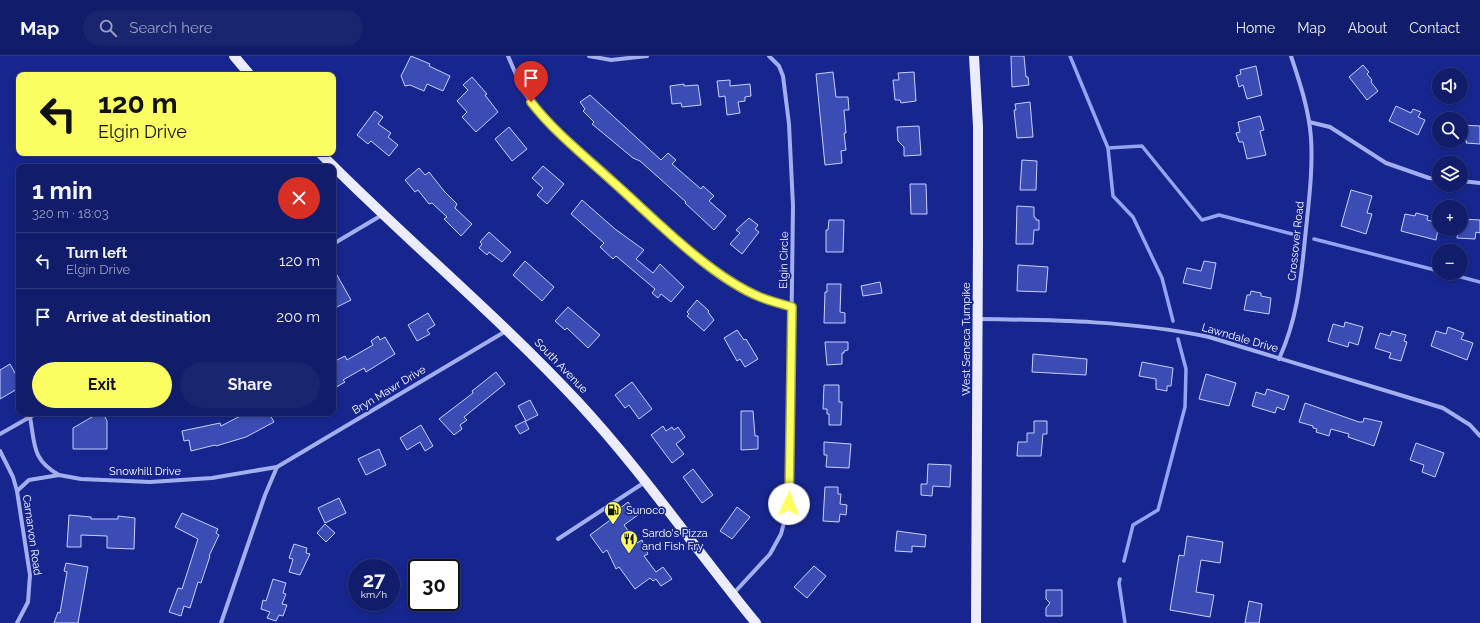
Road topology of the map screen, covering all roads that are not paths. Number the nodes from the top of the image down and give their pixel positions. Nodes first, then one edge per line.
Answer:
1 (234, 56) edge
2 (508, 56) edge
3 (589, 56) edge
4 (647, 56) edge
5 (769, 56) edge
6 (974, 56) edge
7 (1291, 56) edge
8 (247, 72) edge
9 (1309, 122) junction
10 (323, 156) edge
11 (331, 164) edge
12 (336, 169) edge
13 (1432, 178) edge
14 (1468, 182) edge
15 (1480, 183) edge
16 (382, 215) junction
17 (336, 242) edge
18 (792, 307) junction
19 (978, 319) junction
20 (508, 330) junction
21 (1279, 359) junction
22 (30, 417) joint
23 (0, 434) edge
24 (1480, 436) edge
25 (0, 451) edge
26 (277, 467) junction
27 (59, 475) junction
28 (645, 481) junction
29 (17, 491) junction
30 (558, 539) dead end
31 (733, 594) junction
32 (17, 623) edge
33 (221, 623) edge
34 (756, 623) edge
35 (976, 623) edge

1 - 8 main road
2 - 18 street
3 - 4 street
5 - 18 street, Elgin Circle
6 - 19 main road, West Seneca Turnpike
7 - 9 street, Crossover Road
9 - 13 street
9 - 21 street, Crossover Road
10 - 11 main road, South Avenue
12 - 16 main road, South Avenue
14 - 15 street
16 - 17 street
16 - 20 main road, South Avenue
18 - 31 street, Elgin Circle
19 - 21 street, Lawndale Drive
19 - 35 main road, West Seneca Turnpike
20 - 26 street, Bryn Mawr Drive
20 - 28 main road, South Avenue
21 - 24 street, Lawndale Drive
22 - 23 street
22 - 27 street
25 - 29 street, Carnarvon Road
26 - 27 street, Snowhill Drive
26 - 33 street
27 - 29 street, Snowhill Drive
28 - 30 street
28 - 31 main road, South Avenue
29 - 32 street, Carnarvon Road
31 - 34 main road, South Avenue

